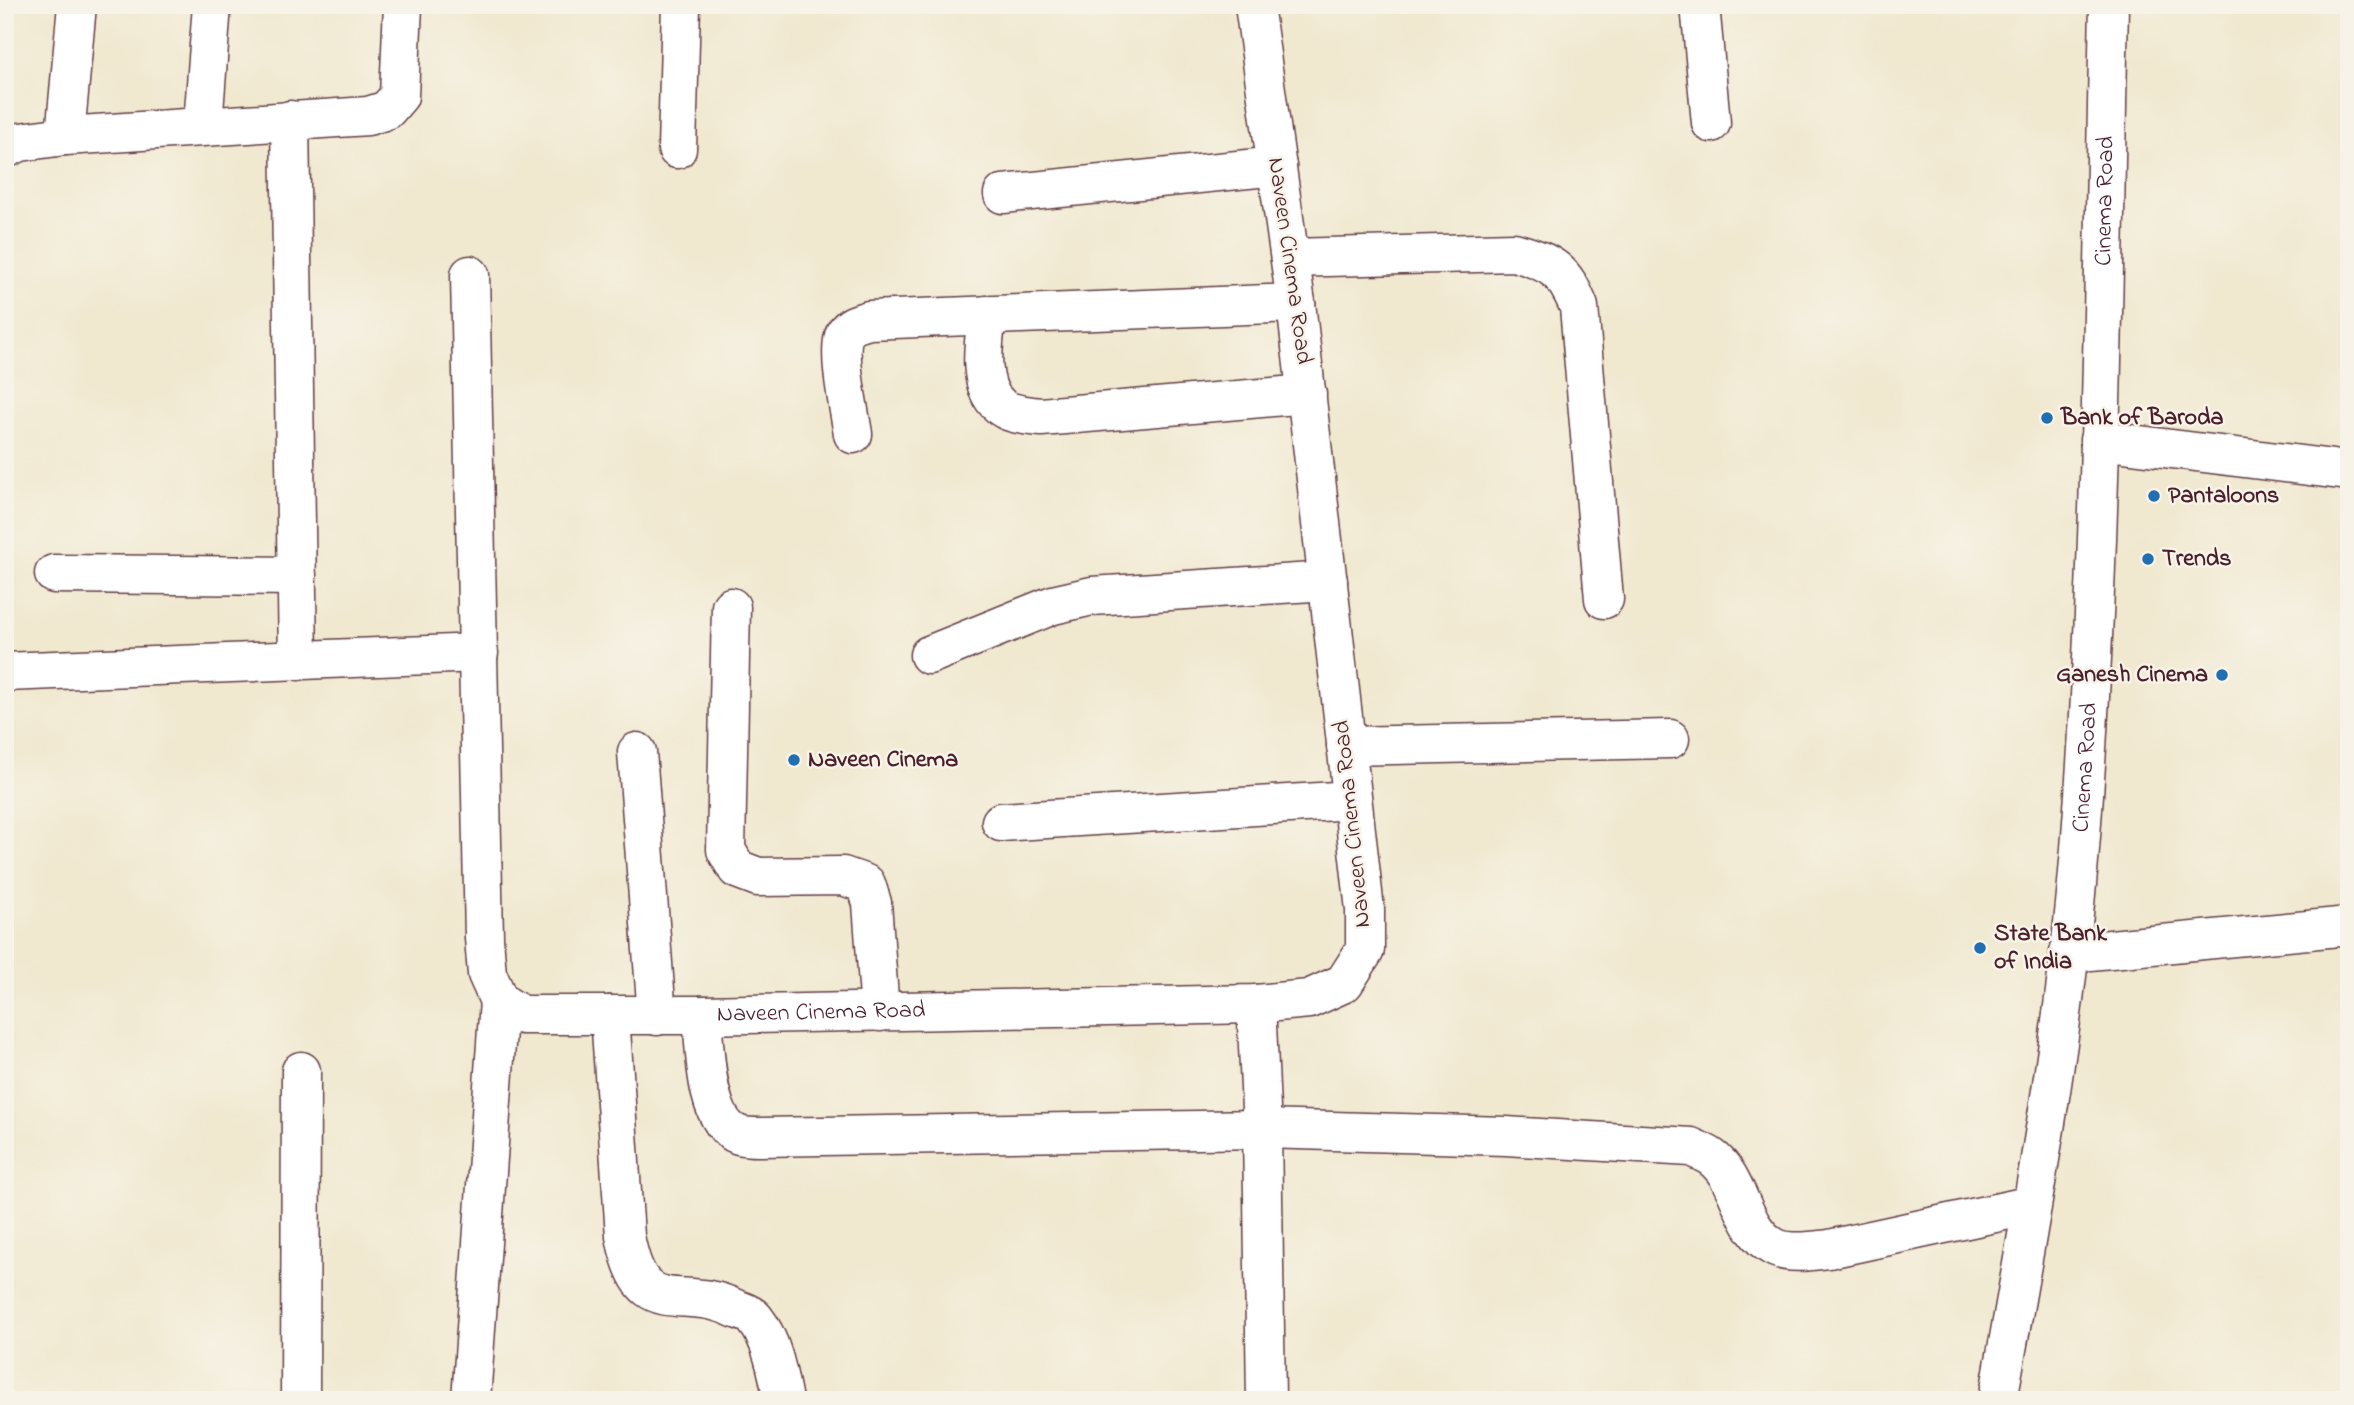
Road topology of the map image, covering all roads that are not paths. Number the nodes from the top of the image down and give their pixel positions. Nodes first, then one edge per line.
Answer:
1 (77, 5) edge
2 (212, 5) edge
3 (403, 5) edge
4 (681, 5) edge
5 (1254, 5) edge
6 (1700, 5) edge
7 (2109, 5) edge
8 (290, 120) junction
9 (1711, 123) dead end
10 (203, 125) junction
11 (65, 136) junction
12 (5, 149) edge
13 (677, 149) dead end
14 (1277, 166) junction
15 (1003, 194) dead end
16 (1290, 258) junction
17 (470, 275) dead end
18 (1296, 303) junction
19 (986, 315) junction
20 (1307, 394) junction
21 (853, 434) dead end
22 (2099, 440) junction
23 (2349, 471) edge
24 (54, 574) dead end
25 (297, 576) junction
26 (1328, 582) junction
27 (1604, 598) dead end
28 (731, 607) dead end
29 (479, 653) junction
30 (929, 655) dead end
31 (298, 661) junction
32 (5, 672) edge
33 (1670, 739) dead end
34 (1346, 746) junction
35 (637, 752) dead end
36 (1353, 800) junction
37 (1001, 822) dead end
38 (2349, 926) edge
39 (2069, 953) junction
40 (1256, 1004) junction
41 (510, 1007) junction
42 (880, 1012) junction
43 (702, 1015) junction
44 (610, 1016) junction
45 (657, 1016) junction
46 (301, 1071) dead end
47 (1262, 1129) junction
48 (2032, 1205) junction
49 (300, 1400) edge
50 (471, 1400) edge
51 (783, 1400) edge
52 (1266, 1400) edge
53 (1998, 1400) edge

1 - 11 street
2 - 10 street
3 - 8 street
4 - 13 street
5 - 14 street, Naveen Cinema Road
6 - 9 street
7 - 22 street, Cinema Road
8 - 10 street
8 - 25 street
10 - 11 street
11 - 12 street
14 - 15 street
14 - 16 street, Naveen Cinema Road
16 - 18 street, Naveen Cinema Road
16 - 27 street
17 - 29 street
18 - 19 street
18 - 20 street, Naveen Cinema Road
19 - 20 street
19 - 21 street
20 - 26 street, Naveen Cinema Road
22 - 23 street
22 - 39 street, Cinema Road
24 - 25 street
25 - 31 street
26 - 30 street
26 - 34 street, Naveen Cinema Road
28 - 42 street
29 - 31 street
29 - 41 street
31 - 32 street
33 - 34 street
34 - 36 street, Naveen Cinema Road
35 - 45 street
36 - 37 street
36 - 40 street, Naveen Cinema Road
38 - 39 street
39 - 48 street, Cinema Road
40 - 42 street, Naveen Cinema Road
40 - 47 street
41 - 44 street, Naveen Cinema Road
41 - 50 street
42 - 43 street, Naveen Cinema Road
43 - 45 street, Naveen Cinema Road
43 - 47 street
44 - 45 street, Naveen Cinema Road
44 - 51 street
46 - 49 street
47 - 48 street
47 - 52 street
48 - 53 street, Cinema Road

